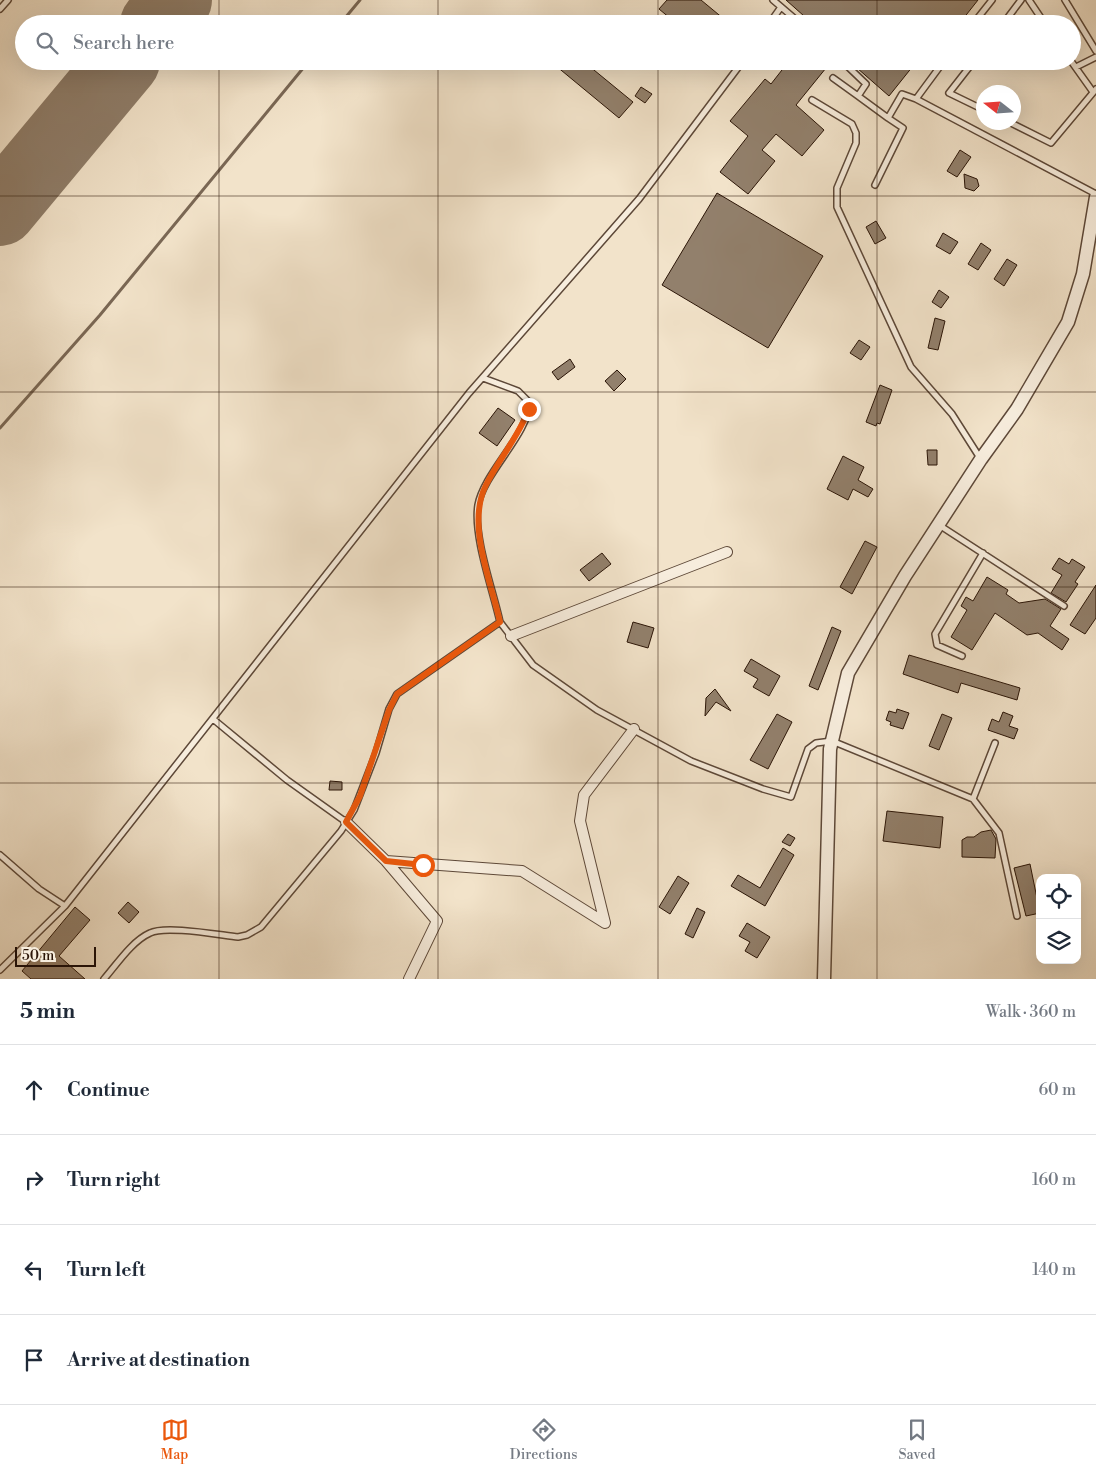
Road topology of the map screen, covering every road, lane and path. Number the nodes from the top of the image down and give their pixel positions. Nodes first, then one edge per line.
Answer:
1 (8, 0) edge
2 (773, 0) edge
3 (992, 0) edge
4 (1021, 0) edge
5 (1029, 0) edge
6 (1065, 0) edge
7 (781, 7) junction
8 (0, 9) edge
9 (775, 15) edge
10 (790, 15) edge
11 (980, 15) edge
12 (1009, 15) edge
13 (1040, 15) edge
14 (1074, 15) edge
15 (1081, 26) edge
16 (1096, 51) edge
17 (1096, 57) edge
18 (1081, 64) edge
19 (736, 70) edge
20 (851, 70) edge
21 (937, 70) edge
22 (967, 70) edge
23 (1078, 70) edge
24 (833, 78) dead end
25 (1095, 91) edge
26 (858, 96) junction
27 (916, 99) junction
28 (812, 100) dead end
29 (976, 106) edge
30 (888, 118) junction
31 (1021, 128) edge
32 (875, 185) dead end
33 (1096, 196) edge
34 (483, 378) junction
35 (981, 459) junction
36 (938, 524) junction
37 (727, 552) dead end
38 (983, 553) junction
39 (1064, 606) dead end
40 (500, 622) junction
41 (511, 636) junction
42 (962, 656) dead end
43 (213, 719) junction
44 (634, 729) junction
45 (832, 741) junction
46 (994, 743) dead end
47 (973, 799) junction
48 (346, 822) junction
49 (0, 856) edge
50 (386, 861) junction
51 (64, 906) junction
52 (1017, 916) dead end
53 (0, 970) edge
54 (104, 979) edge
55 (409, 979) edge
56 (824, 979) edge

1 - 8 lane
2 - 7 lane
3 - 11 lane
4 - 12 lane
5 - 13 lane
6 - 14 lane
7 - 9 lane
7 - 10 lane
15 - 16 lane
17 - 18 lane
19 - 34 lane
20 - 26 lane
21 - 27 lane
22 - 29 lane
23 - 25 lane
24 - 26 lane
25 - 31 lane
26 - 30 lane
27 - 30 lane
27 - 33 lane
28 - 35 lane
30 - 32 lane
33 - 35 street
34 - 40 lane
34 - 43 lane
35 - 36 street
36 - 38 lane
36 - 45 street
37 - 41 street
38 - 39 lane
38 - 42 lane
40 - 41 lane
40 - 48 lane
41 - 44 lane
43 - 48 lane
43 - 51 lane
44 - 45 lane
44 - 50 street
45 - 47 lane
45 - 56 street
46 - 47 lane
47 - 52 lane
48 - 50 street
48 - 54 lane
49 - 51 lane
50 - 55 street
51 - 53 lane

